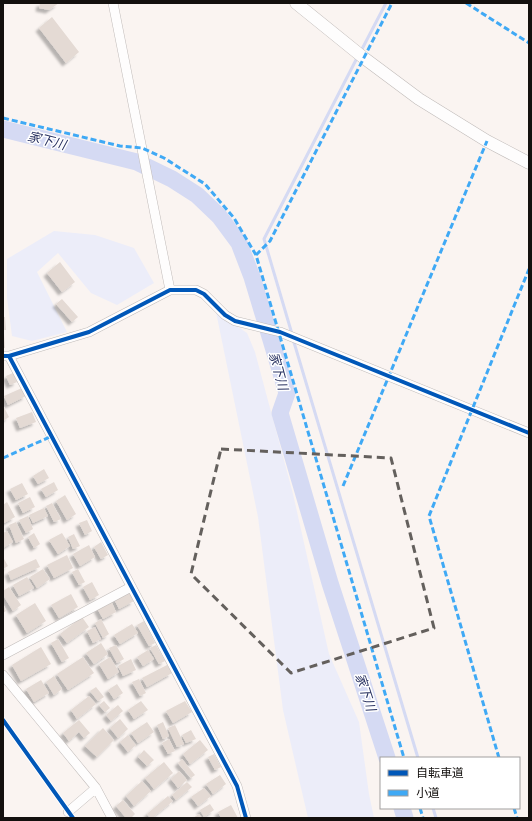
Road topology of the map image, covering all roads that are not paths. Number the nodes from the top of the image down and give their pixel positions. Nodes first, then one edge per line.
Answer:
1 (113, 3) edge
2 (296, 3) edge
3 (529, 163) edge
4 (170, 290) junction
5 (6, 356) edge
6 (529, 433) edge
7 (131, 586) junction
8 (3, 655) edge
9 (3, 675) edge
10 (96, 788) junction
11 (68, 812) dead end
12 (112, 818) edge
13 (246, 818) edge

1 - 4 street
2 - 3 street
4 - 5 street
4 - 6 street
5 - 7 street
7 - 8 street
7 - 13 street
9 - 10 street
10 - 11 street
10 - 12 street

